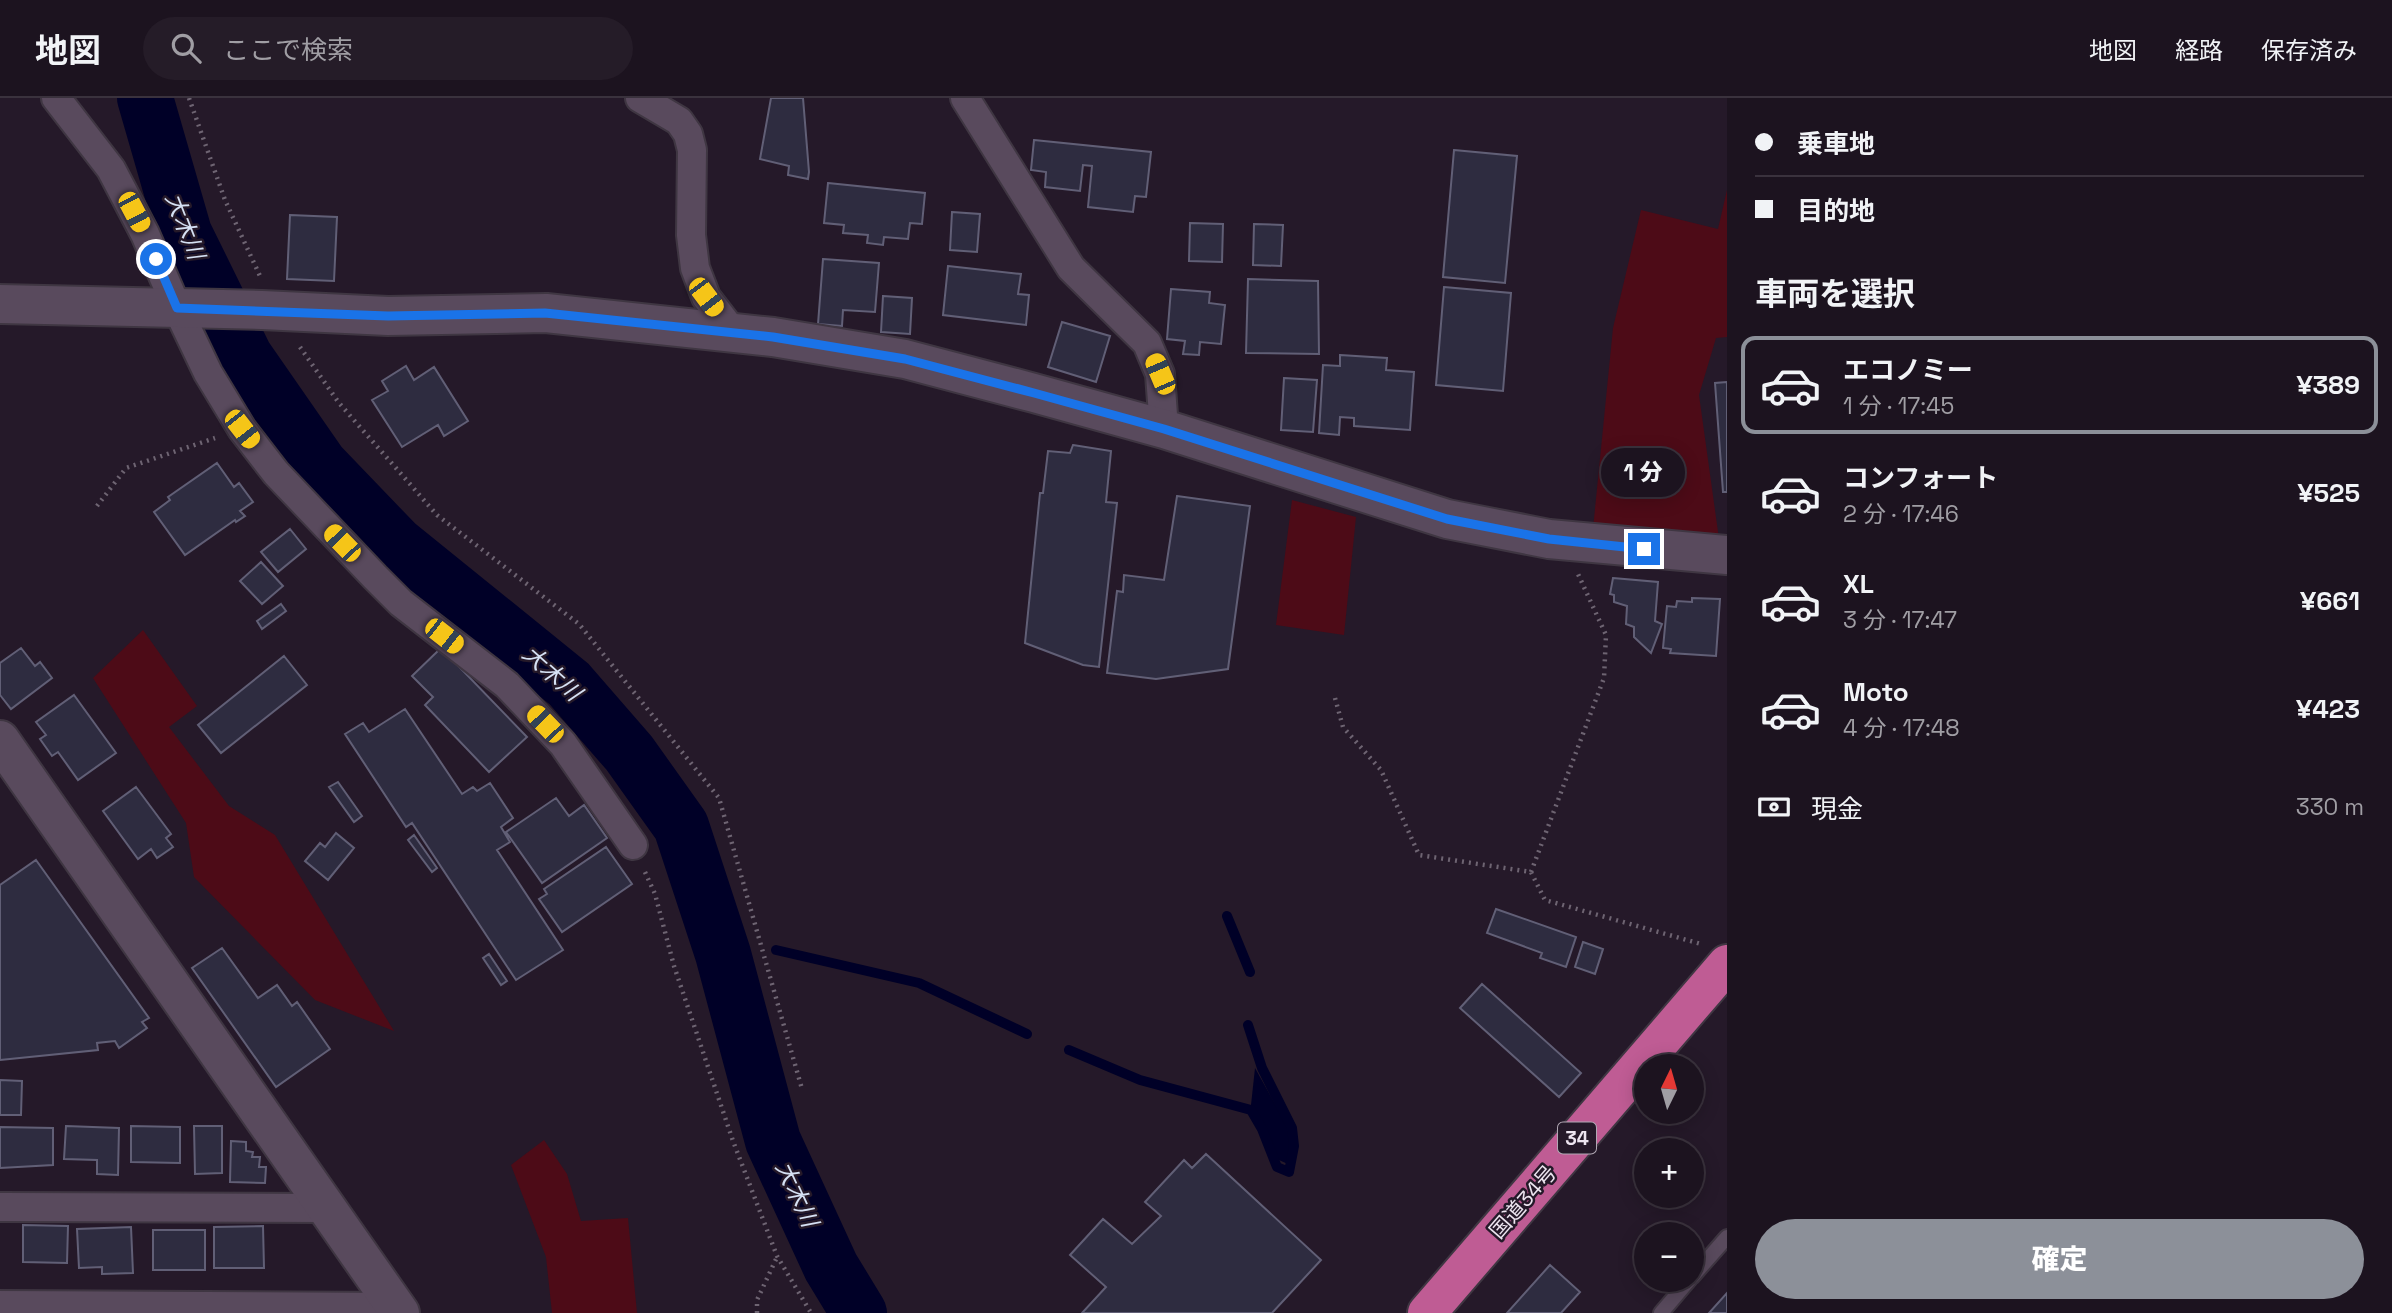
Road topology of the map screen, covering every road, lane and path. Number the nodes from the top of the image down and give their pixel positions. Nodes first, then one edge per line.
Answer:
1 (56, 98) edge
2 (189, 98) edge
3 (640, 98) edge
4 (965, 98) edge
5 (673, 107) edge
6 (0, 304) edge
7 (186, 309) junction
8 (269, 310) junction
9 (733, 332) junction
10 (242, 429) junction
11 (1164, 429) junction
12 (97, 506) dead end
13 (1727, 555) edge
14 (1583, 569) dead end
15 (1335, 698) dead end
16 (0, 740) edge
17 (632, 845) joint
18 (1531, 872) junction
19 (1718, 955) edge
20 (802, 1089) dead end
21 (0, 1207) edge
22 (326, 1208) junction
23 (1727, 1237) edge
24 (777, 1256) junction
25 (1704, 1263) edge
26 (1679, 1292) edge
27 (0, 1305) edge
28 (398, 1310) edge
29 (757, 1313) edge
30 (811, 1313) edge
31 (1427, 1313) edge
32 (1661, 1313) edge

1 - 7 street
2 - 8 path
3 - 5 street
4 - 11 street
5 - 9 street
6 - 7 street
7 - 8 street
7 - 10 street
8 - 9 street
8 - 20 path
9 - 11 street
10 - 12 path
10 - 17 street
11 - 13 street
14 - 18 path
15 - 18 path
16 - 22 street
17 - 24 path
18 - 19 path
19 - 31 highway, 国道34号 / 34
21 - 22 street
22 - 28 street
23 - 25 lane
24 - 29 path
24 - 30 path
26 - 32 lane
27 - 28 street

